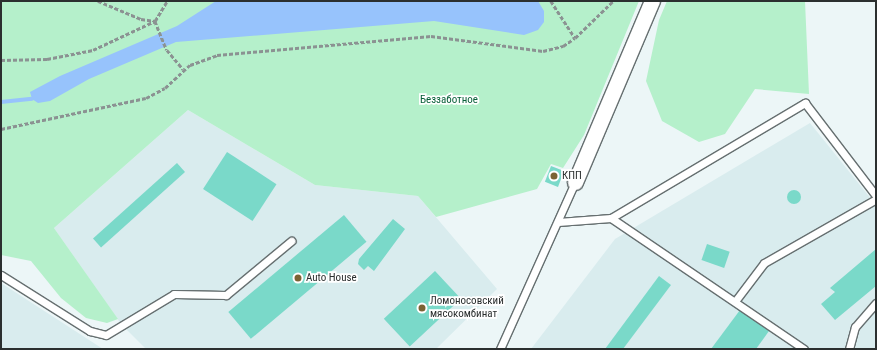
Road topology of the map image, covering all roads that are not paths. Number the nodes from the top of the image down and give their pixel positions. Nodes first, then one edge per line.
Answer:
1 (652, 1) edge
2 (575, 182) joint
3 (876, 198) edge
4 (612, 218) junction
5 (558, 222) junction
6 (291, 241) dead end
7 (1, 275) edge
8 (736, 300) junction
9 (876, 303) edge
10 (500, 349) edge
11 (804, 349) edge
12 (850, 349) edge

1 - 2 street
2 - 5 lane
3 - 4 lane
3 - 8 lane
4 - 5 lane
4 - 8 lane
5 - 10 lane
6 - 7 lane
8 - 11 lane
9 - 12 lane

